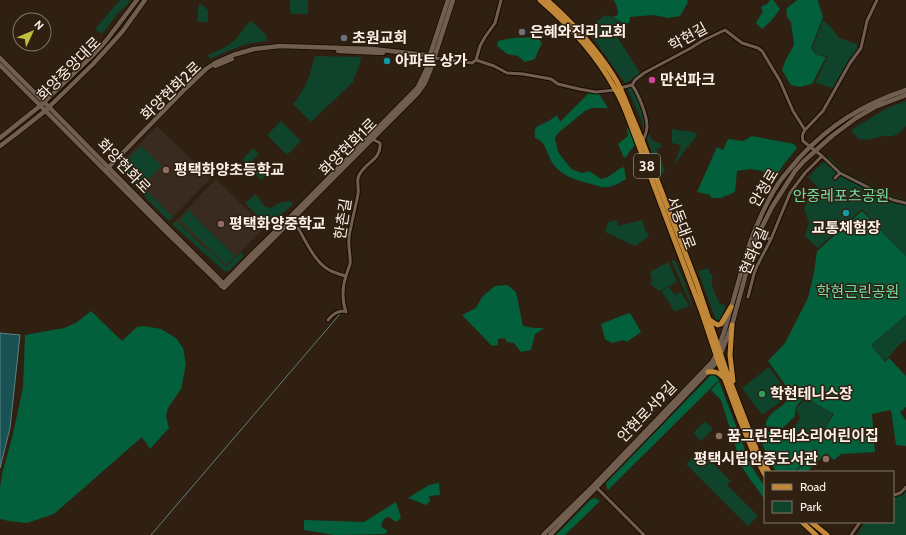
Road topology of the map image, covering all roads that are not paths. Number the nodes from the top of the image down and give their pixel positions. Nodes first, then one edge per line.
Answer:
1 (137, 0) edge
2 (145, 0) edge
3 (448, 0) edge
4 (453, 0) edge
5 (501, 0) edge
6 (540, 0) edge
7 (547, 0) edge
8 (877, 0) edge
9 (432, 57) junction
10 (0, 58) edge
11 (476, 60) junction
12 (2, 65) edge
13 (632, 85) junction
14 (618, 89) junction
15 (906, 90) edge
16 (906, 95) edge
17 (45, 102) junction
18 (40, 106) junction
19 (50, 107) junction
20 (45, 111) junction
21 (805, 130) junction
22 (0, 138) edge
23 (372, 139) junction
24 (643, 141) junction
25 (0, 146) edge
26 (811, 146) junction
27 (816, 150) junction
28 (822, 156) junction
29 (108, 170) junction
30 (840, 173) junction
31 (835, 178) dead end
32 (906, 203) edge
33 (298, 228) dead end
34 (755, 236) junction
35 (771, 239) junction
36 (346, 276) junction
37 (224, 286) junction
38 (748, 297) dead end
39 (732, 307) junction
40 (708, 317) junction
41 (328, 320) dead end
42 (732, 326) junction
43 (718, 349) junction
44 (718, 357) junction
45 (708, 372) junction
46 (725, 380) junction
47 (734, 390) junction
48 (768, 471) edge
49 (764, 474) edge
50 (595, 486) junction
51 (906, 486) edge
52 (894, 495) edge
53 (803, 523) edge
54 (812, 523) edge
55 (859, 523) edge
56 (543, 535) edge
57 (550, 535) edge
58 (644, 535) edge
59 (816, 535) edge
60 (827, 535) edge
61 (852, 535) edge

1 - 17 street, 화양중앙대로
2 - 19 street, 화양중앙대로
3 - 9 street, 화양현화1로
4 - 9 street, 화양현화1로
5 - 11 street
6 - 14 main road, 서동대로 / 38
7 - 14 main road, 서동대로 / 38
8 - 21 street
9 - 11 street
9 - 23 street, 화양현화1로
9 - 29 street, 화양현화2로
9 - 37 street, 화양현화1로
10 - 12 street
11 - 14 street, 학현길
12 - 17 street, 화양현화로
12 - 18 street
13 - 14 street, 학현길
13 - 21 street, 학현길
13 - 24 street
14 - 24 main road, 서동대로 / 38
14 - 44 main road, 서동대로 / 38
15 - 26 street, 안청로
16 - 27 street, 안청로
17 - 18 street, 화양중앙대로
17 - 19 street, 화양현화로
18 - 20 street
18 - 22 street, 화양중앙대로
19 - 20 street, 화양중앙대로
19 - 29 street, 화양현화로
20 - 25 street, 화양중앙대로
20 - 29 street
21 - 26 street, 학현길
23 - 36 street, 한촌길
23 - 37 street, 화양현화1로
24 - 40 main road, 서동대로 / 38
26 - 27 street, 학현길
26 - 34 street, 안청로
27 - 28 street, 학현길
27 - 34 street, 안청로
28 - 30 street, 학현길
28 - 35 street, 현화6길
29 - 37 street, 화양현화로
30 - 31 street
30 - 32 street, 학현길
33 - 36 street
34 - 35 street
34 - 39 street, 안청로
34 - 42 street, 안청로
35 - 38 street, 현화6길
36 - 41 street, 한촌길
39 - 40 main road
39 - 43 street, 안청로
40 - 43 main road, 서동대로 / 38
42 - 44 street, 안청로
42 - 47 main road
43 - 44 main road, 서동대로 / 38
44 - 45 street
44 - 46 main road, 서동대로 / 38
44 - 47 main road, 서동대로 / 38
44 - 50 street, 안현로서9길
45 - 46 main road
45 - 50 street
46 - 49 main road, 서동대로 / 38
47 - 48 main road, 서동대로 / 38
50 - 56 street, 안현로서9길
50 - 57 street
50 - 58 street
51 - 52 street
53 - 59 main road
54 - 60 main road
55 - 61 street

